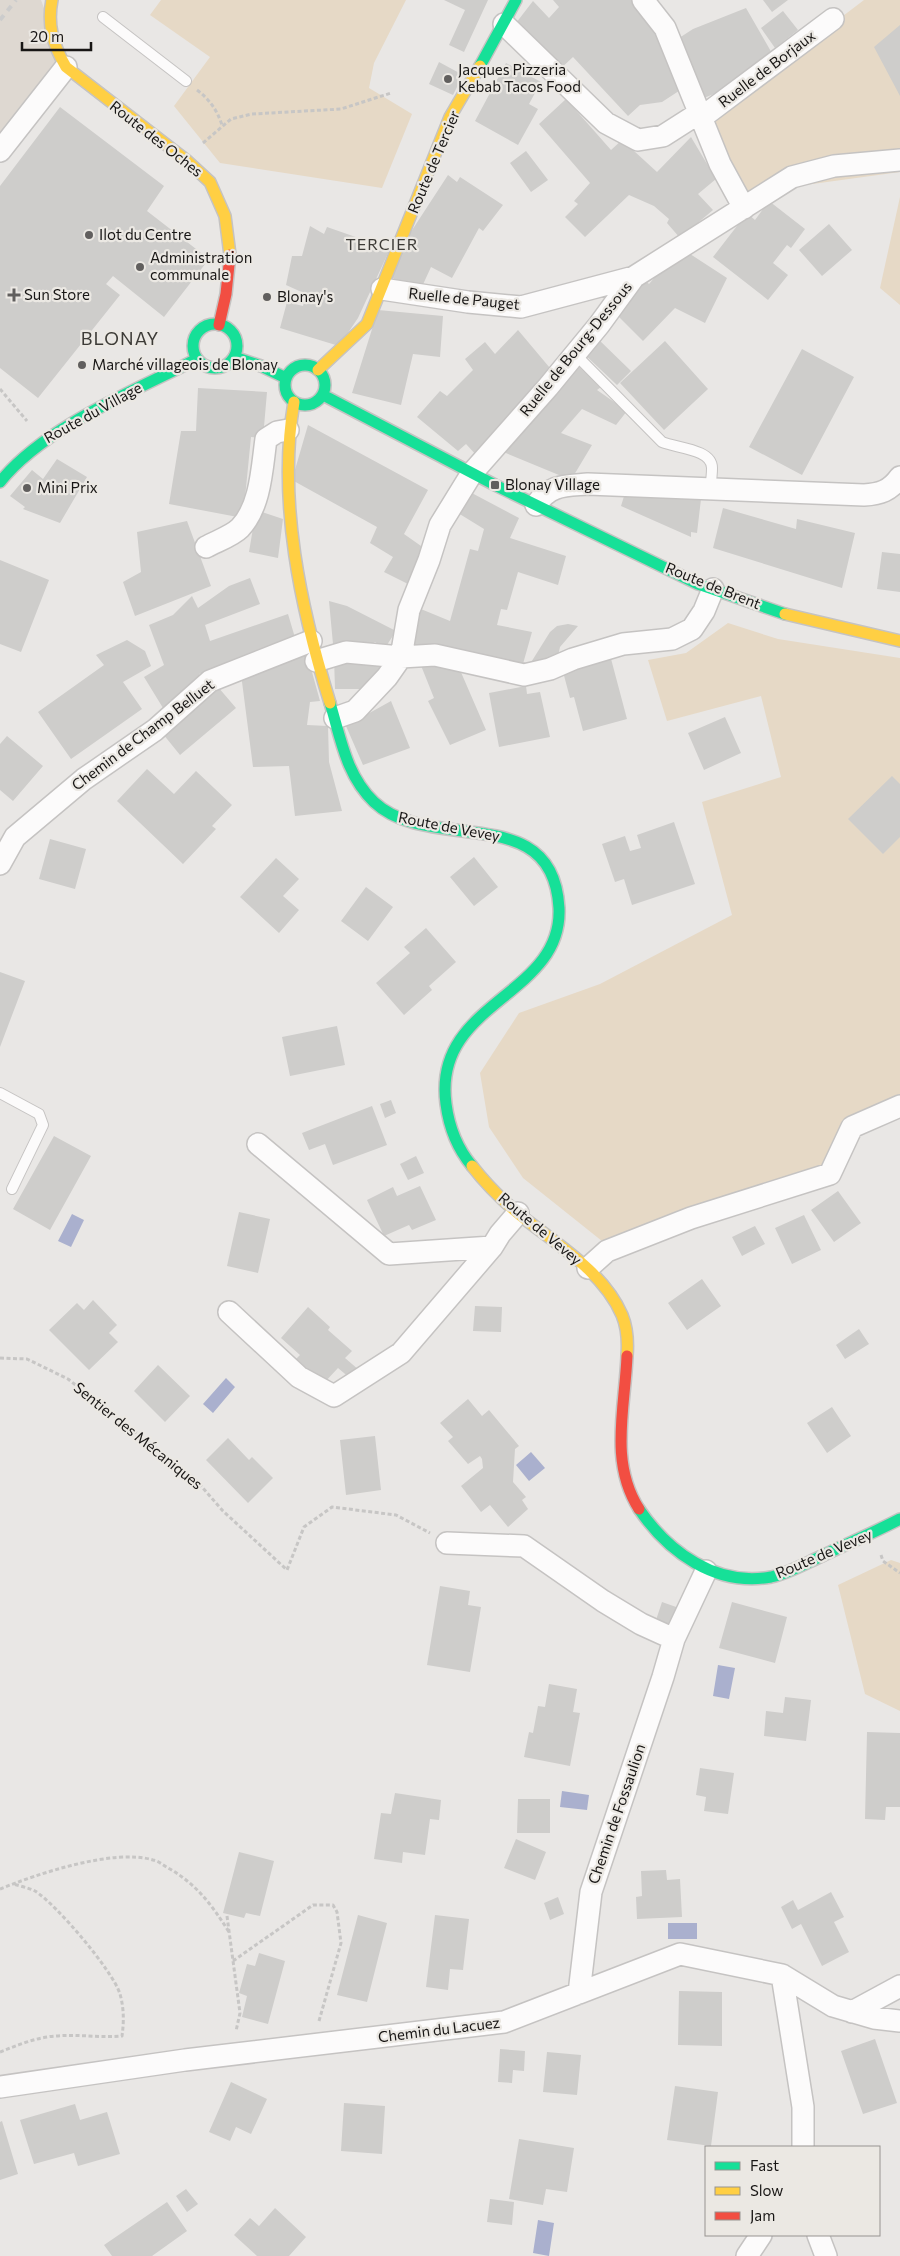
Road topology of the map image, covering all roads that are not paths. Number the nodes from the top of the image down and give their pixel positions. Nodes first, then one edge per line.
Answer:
1 (52, 0) edge
2 (516, 0) edge
3 (643, 0) edge
4 (103, 17) dead end
5 (833, 19) dead end
6 (504, 24) junction
7 (66, 66) junction
8 (186, 81) road end
9 (699, 113) junction
10 (0, 151) edge
11 (900, 160) edge
12 (744, 208) junction
13 (634, 277) junction
14 (382, 289) junction
15 (219, 325) junction
16 (575, 354) junction
17 (234, 357) junction
18 (197, 360) junction
19 (318, 370) junction
20 (286, 378) junction
21 (323, 395) junction
22 (294, 402) junction
23 (288, 430) junction
24 (472, 473) junction
25 (900, 477) edge
26 (0, 482) edge
27 (710, 488) junction
28 (536, 506) junction
29 (206, 546) dead end
30 (713, 589) junction
31 (900, 641) edge
32 (314, 651) junction
33 (401, 657) junction
34 (335, 718) junction
35 (0, 864) edge
36 (0, 1093) edge
37 (900, 1106) edge
38 (258, 1144) dead end
39 (12, 1189) dead end
40 (518, 1213) junction
41 (492, 1247) junction
42 (588, 1268) junction
43 (230, 1312) dead end
44 (900, 1519) edge
45 (447, 1543) road end
46 (706, 1570) junction
47 (674, 1639) junction
48 (782, 1975) junction
49 (900, 1986) edge
50 (579, 1993) junction
51 (852, 2012) junction
52 (900, 2021) edge
53 (0, 2087) edge
54 (803, 2146) edge
55 (760, 2236) edge
56 (818, 2236) edge
57 (746, 2256) edge
58 (826, 2256) edge

1 - 7 street, Route des Oches
2 - 6 street, Route de Tercier
3 - 9 street, Ruelle de Borjaux
4 - 8 lane
5 - 9 street, Ruelle de Borjaux
6 - 9 street, Ruelle de Borjaux
6 - 14 street, Route de Tercier
7 - 10 street
7 - 15 street, Route des Oches
9 - 12 street, Ruelle de Borjaux
11 - 12 street, Ruelle de Bourg-Dessous
12 - 13 street, Ruelle de Bourg-Dessous
13 - 14 street, Ruelle de Pauget
13 - 16 street, Ruelle de Bourg-Dessous
14 - 19 street, Route de Tercier
15 - 17 street
15 - 18 street
16 - 24 street, Ruelle de Bourg-Dessous
16 - 27 lane
17 - 18 street
17 - 20 street
18 - 26 street, Route du Village
19 - 20 street
19 - 21 street
20 - 22 street
21 - 22 street
21 - 24 street, Route de Brent
22 - 23 street, Route de Vevey
23 - 29 street
23 - 32 street, Route de Vevey
24 - 28 street, Route de Brent
24 - 33 street, Ruelle de Bourg-Dessous
25 - 27 street
27 - 28 street
28 - 30 street, Route de Brent
30 - 31 street, Route de Brent
30 - 33 street, Chemin de Champ Belluet
32 - 33 street, Chemin de Champ Belluet
32 - 34 street, Route de Vevey
32 - 35 street, Chemin de Champ Belluet
33 - 34 street
34 - 40 street, Route de Vevey
36 - 39 lane
37 - 42 street, Route de Vevey
38 - 41 street
40 - 41 street
40 - 42 street, Route de Vevey
41 - 43 street
42 - 46 street, Route de Vevey
44 - 46 street, Route de Vevey
45 - 47 street
46 - 47 street, Chemin de Fossaulion
47 - 50 street, Chemin de Fossaulion
48 - 50 street, Chemin du Lacuez
48 - 51 street, Chemin du Lacuez
48 - 54 street
49 - 51 street
50 - 53 street, Chemin du Lacuez
51 - 52 street, Chemin du Lacuez
55 - 57 street
56 - 58 street

